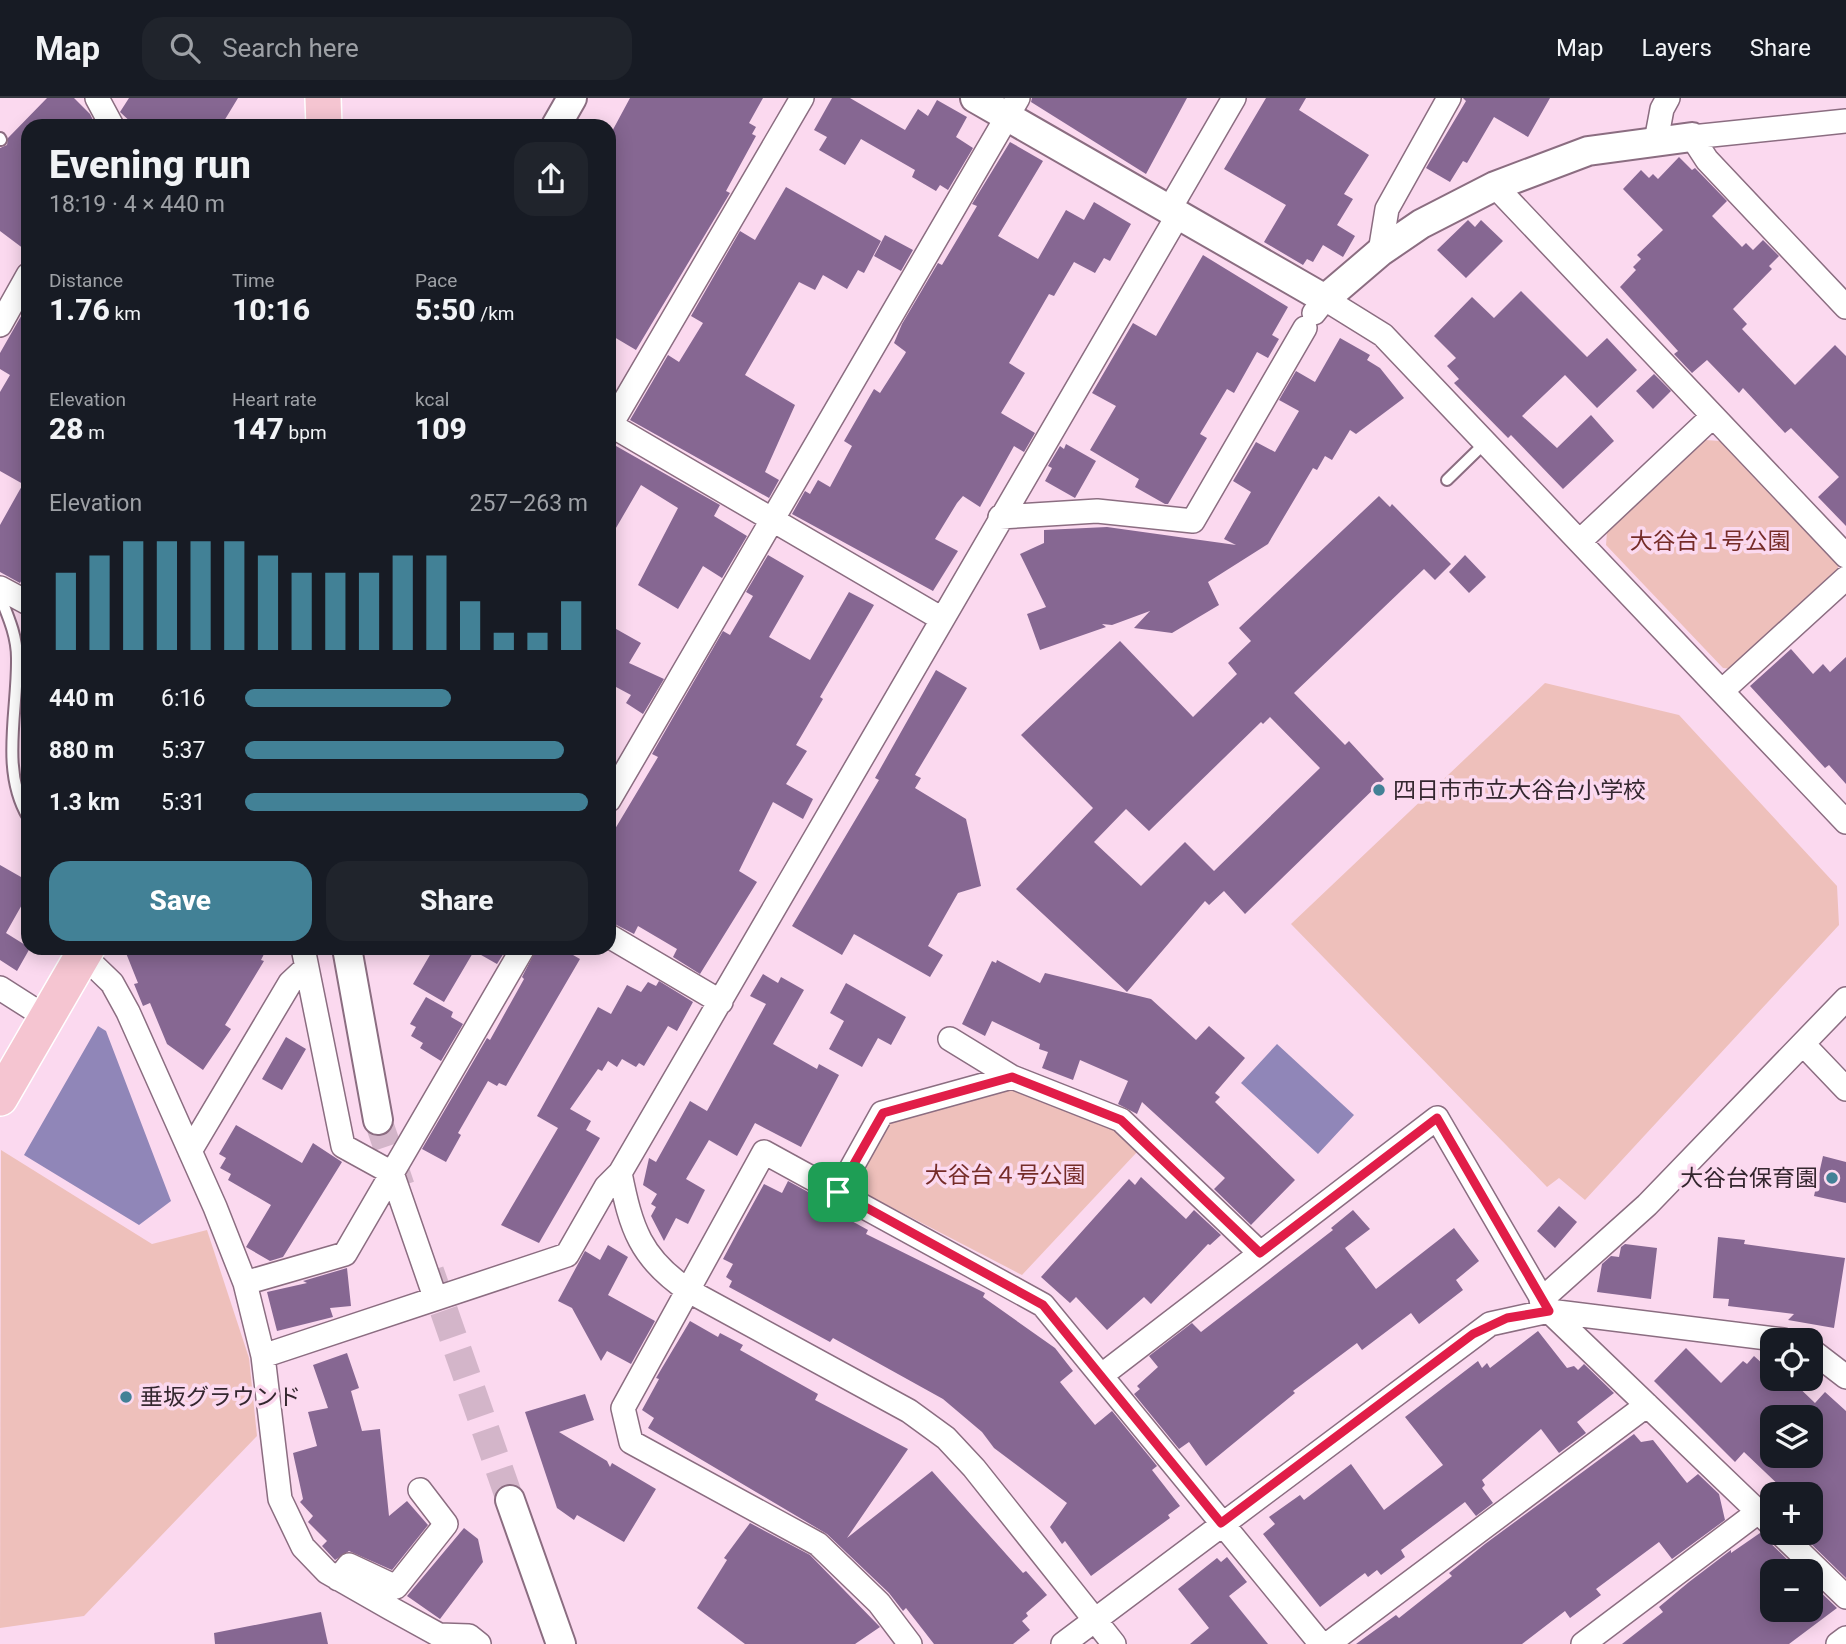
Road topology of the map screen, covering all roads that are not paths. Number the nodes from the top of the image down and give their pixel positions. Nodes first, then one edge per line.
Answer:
1 (97, 98) edge
2 (323, 98) edge
3 (572, 98) edge
4 (802, 98) edge
5 (975, 98) edge
6 (1234, 98) edge
7 (1449, 98) edge
8 (1668, 98) edge
9 (1013, 107) edge
10 (108, 119) edge
11 (324, 119) edge
12 (560, 119) edge
13 (1846, 121) edge
14 (1692, 137) junction
15 (1656, 141) junction
16 (1495, 186) junction
17 (1173, 212) junction
18 (1380, 252) junction
19 (21, 288) edge
20 (1846, 307) edge
21 (1314, 313) junction
22 (0, 325) edge
23 (616, 414) edge
24 (1713, 416) junction
25 (616, 430) edge
26 (1485, 443) junction
27 (1447, 480) dead end
28 (1000, 517) junction
29 (772, 519) junction
30 (1580, 541) junction
31 (1846, 556) edge
32 (1846, 578) edge
33 (0, 588) edge
34 (0, 596) edge
35 (21, 599) edge
36 (942, 619) junction
37 (1722, 691) junction
38 (616, 788) edge
39 (21, 805) edge
40 (1846, 822) edge
41 (616, 940) edge
42 (83, 955) edge
43 (88, 955) edge
44 (348, 955) edge
45 (519, 955) edge
46 (304, 958) edge
47 (0, 988) edge
48 (1846, 999) edge
49 (721, 1002) junction
50 (47, 1018) junction
51 (950, 1039) dead end
52 (1804, 1044) junction
53 (1012, 1077) junction
54 (1846, 1089) edge
55 (0, 1098) edge
56 (378, 1120) tunnel mouth
57 (190, 1151) junction
58 (392, 1173) junction
59 (620, 1173) junction
60 (838, 1192) junction
61 (1260, 1253) junction
62 (244, 1283) junction
63 (689, 1291) junction
64 (435, 1297) junction
65 (1545, 1305) junction
66 (1760, 1337) edge
67 (263, 1356) junction
68 (1823, 1359) edge
69 (1102, 1375) junction
70 (1846, 1377) edge
71 (1647, 1405) junction
72 (420, 1490) dead end
73 (510, 1500) tunnel mouth
74 (1760, 1514) edge
75 (1760, 1522) edge
76 (1221, 1523) junction
77 (1792, 1545) edge
78 (338, 1579) junction
79 (1846, 1597) edge
80 (1094, 1620) junction
81 (1846, 1638) edge
82 (479, 1644) edge
83 (561, 1644) edge
84 (911, 1644) edge
85 (1063, 1644) edge
86 (1114, 1644) edge
87 (1321, 1644) edge
88 (1328, 1644) edge
89 (1583, 1644) edge
90 (1838, 1644) edge

1 - 10 street
2 - 11 main road
3 - 12 street
4 - 23 street
5 - 9 street
6 - 17 street
7 - 18 street
8 - 15 street
9 - 17 street
9 - 29 street
13 - 14 street
14 - 15 street
14 - 20 street
15 - 16 street
16 - 18 street
16 - 24 street
17 - 21 street
17 - 28 street
18 - 21 street
19 - 22 street
21 - 26 street
21 - 28 street
24 - 30 street
24 - 31 street
25 - 29 street
26 - 27 lane
26 - 30 street
28 - 36 street
29 - 36 street
29 - 38 street
30 - 37 street
32 - 37 street
33 - 35 street
34 - 39 lane
36 - 49 street
37 - 40 street
41 - 49 street
42 - 50 main road
43 - 57 street
44 - 56 street
45 - 58 street
46 - 57 street
46 - 58 street
47 - 50 street
48 - 52 street
49 - 59 street
50 - 55 main road
51 - 53 street
52 - 54 street
52 - 65 street
53 - 60 street
53 - 61 street
57 - 62 street
58 - 62 street
58 - 64 street
59 - 63 street
59 - 64 street
60 - 63 street
60 - 69 street
61 - 65 street
61 - 69 street
62 - 67 street
63 - 80 street
63 - 84 street
64 - 67 street
65 - 66 street
65 - 71 street
65 - 76 street
67 - 78 street
68 - 70 street
69 - 76 street
71 - 74 street
71 - 88 street
72 - 78 street
73 - 83 street
75 - 89 street
76 - 80 street
76 - 87 street
77 - 79 street
78 - 82 street
80 - 85 street
80 - 86 street
81 - 90 street

